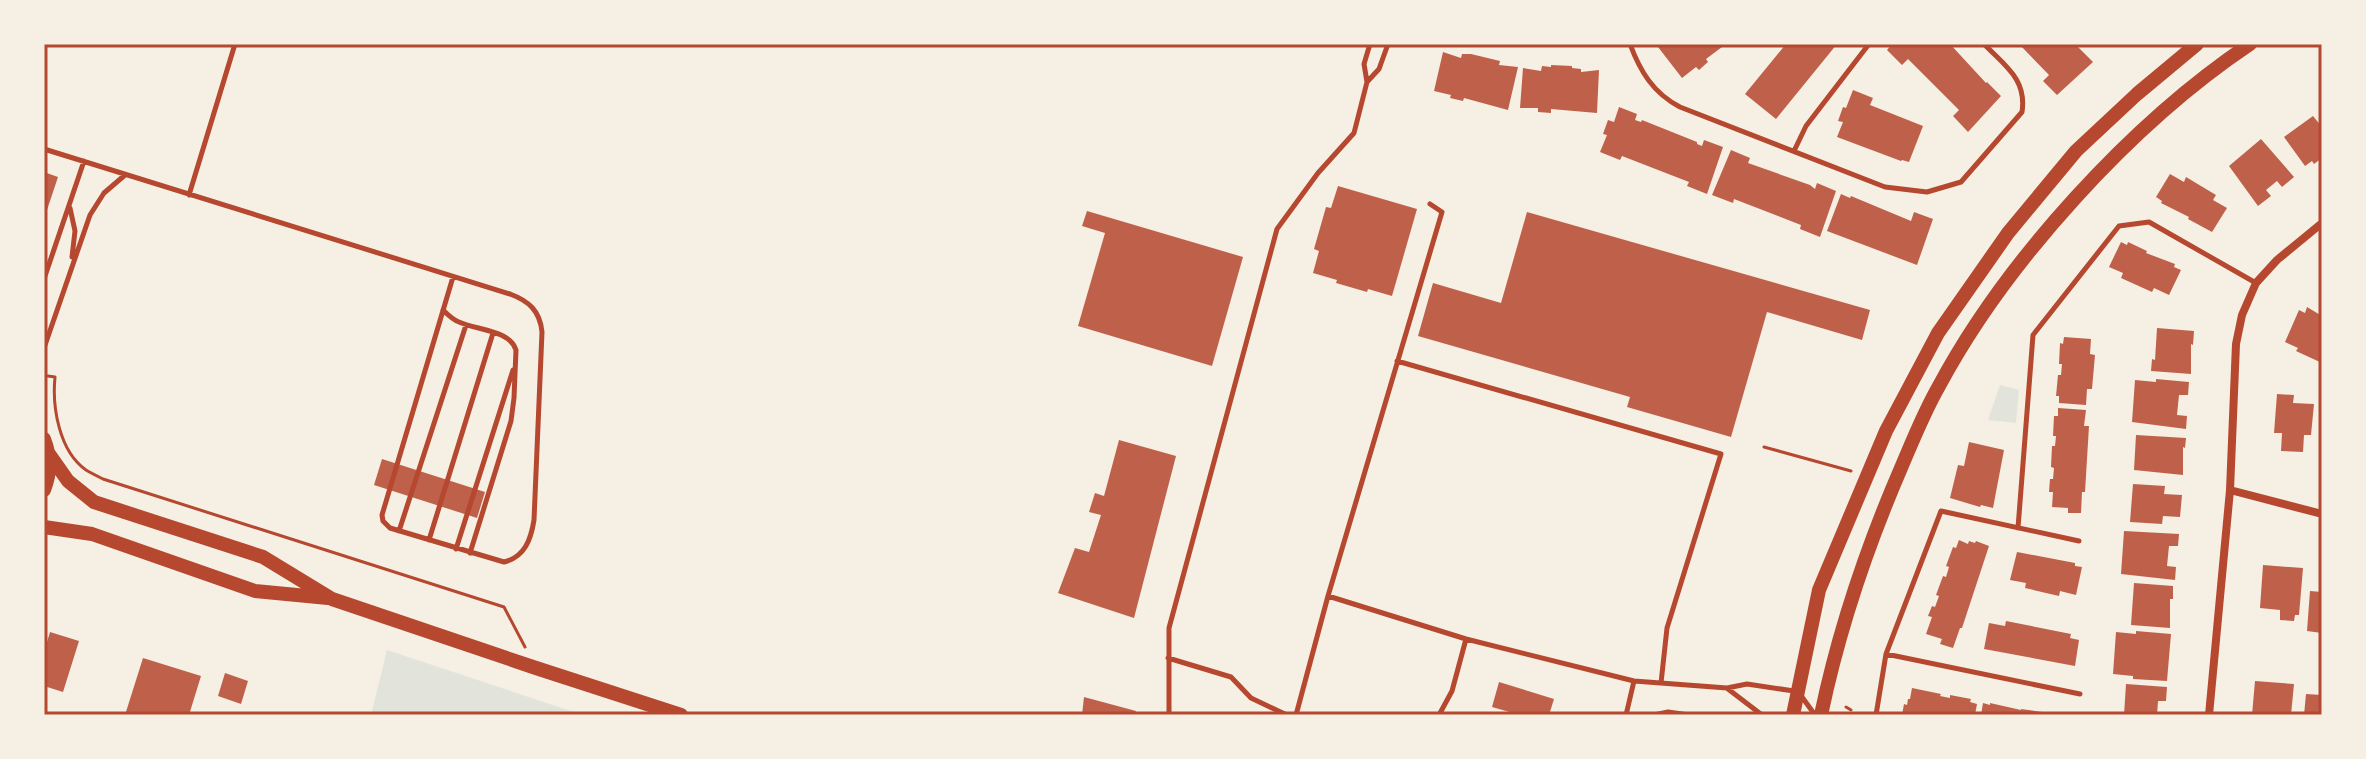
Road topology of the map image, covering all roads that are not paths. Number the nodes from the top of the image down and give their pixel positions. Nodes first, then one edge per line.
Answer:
1 (235, 44) edge
2 (1370, 44) edge
3 (1388, 44) edge
4 (1630, 44) edge
5 (1869, 44) edge
6 (1984, 44) edge
7 (2197, 44) edge
8 (2248, 45) edge
9 (1367, 82) junction
10 (44, 149) edge
11 (1794, 151) junction
12 (84, 161) junction
13 (125, 175) junction
14 (189, 195) junction
15 (1430, 204) dead end
16 (70, 207) junction
17 (2322, 223) edge
18 (72, 265) junction
19 (453, 277) junction
20 (44, 279) edge
21 (2256, 283) junction
22 (443, 310) junction
23 (466, 325) junction
24 (493, 333) junction
25 (44, 348) edge
26 (516, 361) junction
27 (1397, 361) junction
28 (44, 439) edge
29 (49, 454) junction
30 (44, 490) edge
31 (2230, 490) junction
32 (2322, 514) edge
33 (44, 527) edge
34 (2018, 528) junction
35 (399, 531) junction
36 (429, 540) junction
37 (2079, 541) dead end
38 (456, 549) junction
39 (470, 553) junction
40 (1328, 596) junction
41 (332, 599) junction
42 (1466, 639) junction
43 (1886, 654) junction
44 (1168, 658) junction
45 (1634, 681) junction
46 (1661, 683) junction
47 (1727, 688) junction
48 (1798, 692) junction
49 (2080, 694) dead end
50 (681, 715) edge
51 (1169, 715) edge
52 (1287, 715) edge
53 (1296, 715) edge
54 (1439, 715) edge
55 (1626, 715) edge
56 (1654, 715) edge
57 (1689, 715) edge
58 (1762, 715) edge
59 (1793, 715) edge
60 (1818, 715) edge
61 (1876, 715) edge
62 (2209, 715) edge

1 - 14 lane
2 - 9 lane
3 - 9 lane
4 - 11 lane
5 - 11 lane
6 - 11 lane
7 - 48 main road
8 - 60 main road
9 - 44 lane
10 - 12 lane
12 - 13 lane
12 - 16 lane
13 - 14 lane
13 - 18 lane
14 - 19 lane
15 - 27 lane
16 - 18 lane
16 - 20 lane
17 - 21 street
18 - 25 lane
19 - 22 lane
19 - 39 lane
21 - 31 street
21 - 34 lane
22 - 23 lane
22 - 35 lane
23 - 24 lane
23 - 35 lane
24 - 26 lane
24 - 36 lane
26 - 38 lane
26 - 39 lane
27 - 40 lane
27 - 46 lane
28 - 29 main road
29 - 30 main road
29 - 41 main road
31 - 32 street
31 - 62 street
33 - 41 main road
34 - 37 lane
34 - 43 lane
35 - 36 lane
36 - 38 lane
38 - 39 lane
40 - 42 lane
40 - 53 lane
41 - 50 main road
42 - 45 lane
42 - 54 lane
43 - 49 lane
43 - 61 lane
44 - 51 lane
44 - 52 lane
45 - 46 lane
45 - 55 lane
46 - 47 lane
47 - 48 lane
47 - 58 lane
48 - 59 main road
48 - 60 lane
56 - 57 lane

